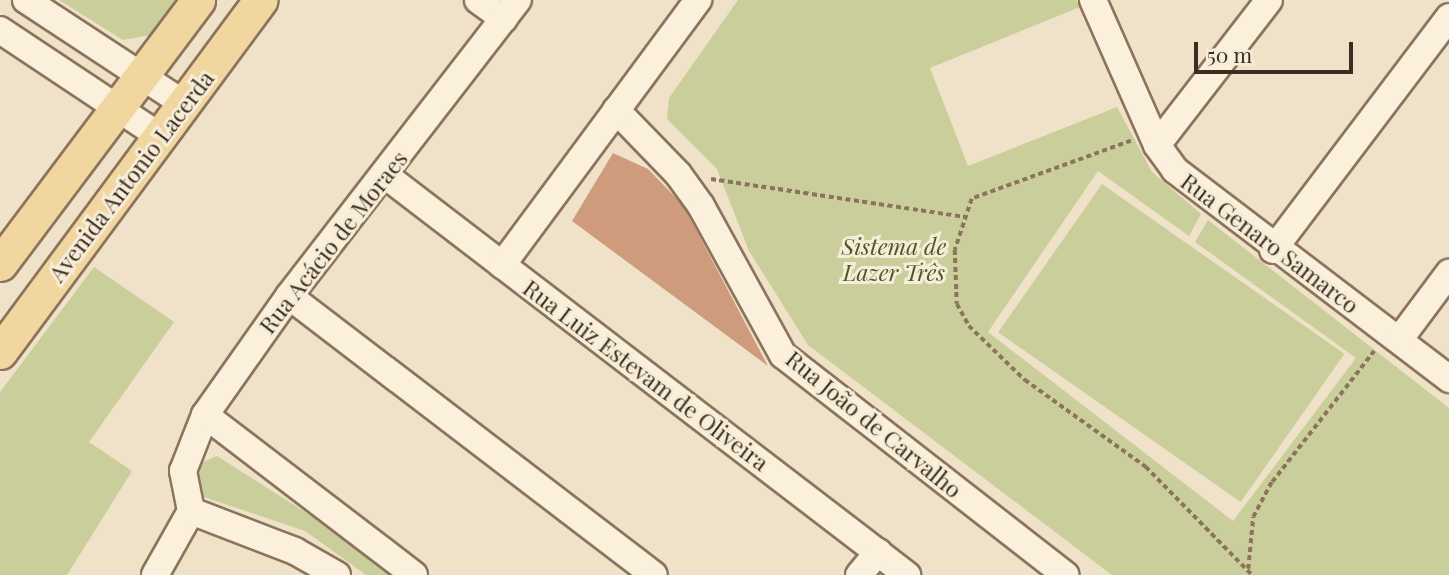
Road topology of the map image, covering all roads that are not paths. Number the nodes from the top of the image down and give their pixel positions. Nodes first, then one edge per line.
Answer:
1 (26, 0) edge
2 (198, 0) edge
3 (260, 0) edge
4 (478, 0) edge
5 (698, 0) edge
6 (1093, 0) edge
7 (1269, 0) edge
8 (511, 10) edge
9 (1449, 17) edge
10 (0, 30) edge
11 (142, 75) junction
12 (186, 105) junction
13 (118, 107) junction
14 (617, 110) junction
15 (161, 136) junction
16 (1154, 139) junction
17 (385, 175) junction
18 (1273, 250) junction
19 (0, 264) edge
20 (502, 265) junction
21 (1449, 273) edge
22 (289, 296) junction
23 (1394, 337) junction
24 (0, 352) edge
25 (1449, 379) edge
26 (205, 415) junction
27 (188, 506) junction
28 (878, 552) junction
29 (155, 575) edge
30 (337, 575) edge
31 (414, 575) edge
32 (654, 575) edge
33 (859, 575) edge
34 (907, 575) edge
35 (1066, 575) edge

1 - 11 street
2 - 11 main road
3 - 12 main road, Avenida Antonio Lacerda
4 - 8 street
5 - 14 street
6 - 16 street, Rua Genaro Samarco
7 - 16 street
8 - 17 street, Rua Acácio de Moraes
9 - 18 street
10 - 13 street
11 - 12 street
11 - 13 main road
12 - 15 main road, Avenida Antonio Lacerda
13 - 15 street
13 - 19 main road
14 - 20 street
14 - 35 street, Rua João de Carvalho
15 - 24 main road, Avenida Antonio Lacerda
16 - 18 street, Rua Genaro Samarco
17 - 20 street, Rua Luiz Estevam de Oliveira
17 - 22 street, Rua Acácio de Moraes
18 - 23 street, Rua Genaro Samarco
20 - 28 street, Rua Luiz Estevam de Oliveira
21 - 23 street
22 - 26 street, Rua Acácio de Moraes
22 - 32 street
23 - 25 street, Rua Genaro Samarco
26 - 27 street, Rua Acácio de Moraes
26 - 31 street
27 - 29 street
27 - 30 street
28 - 33 street
28 - 34 street, Rua Luiz Estevam de Oliveira

